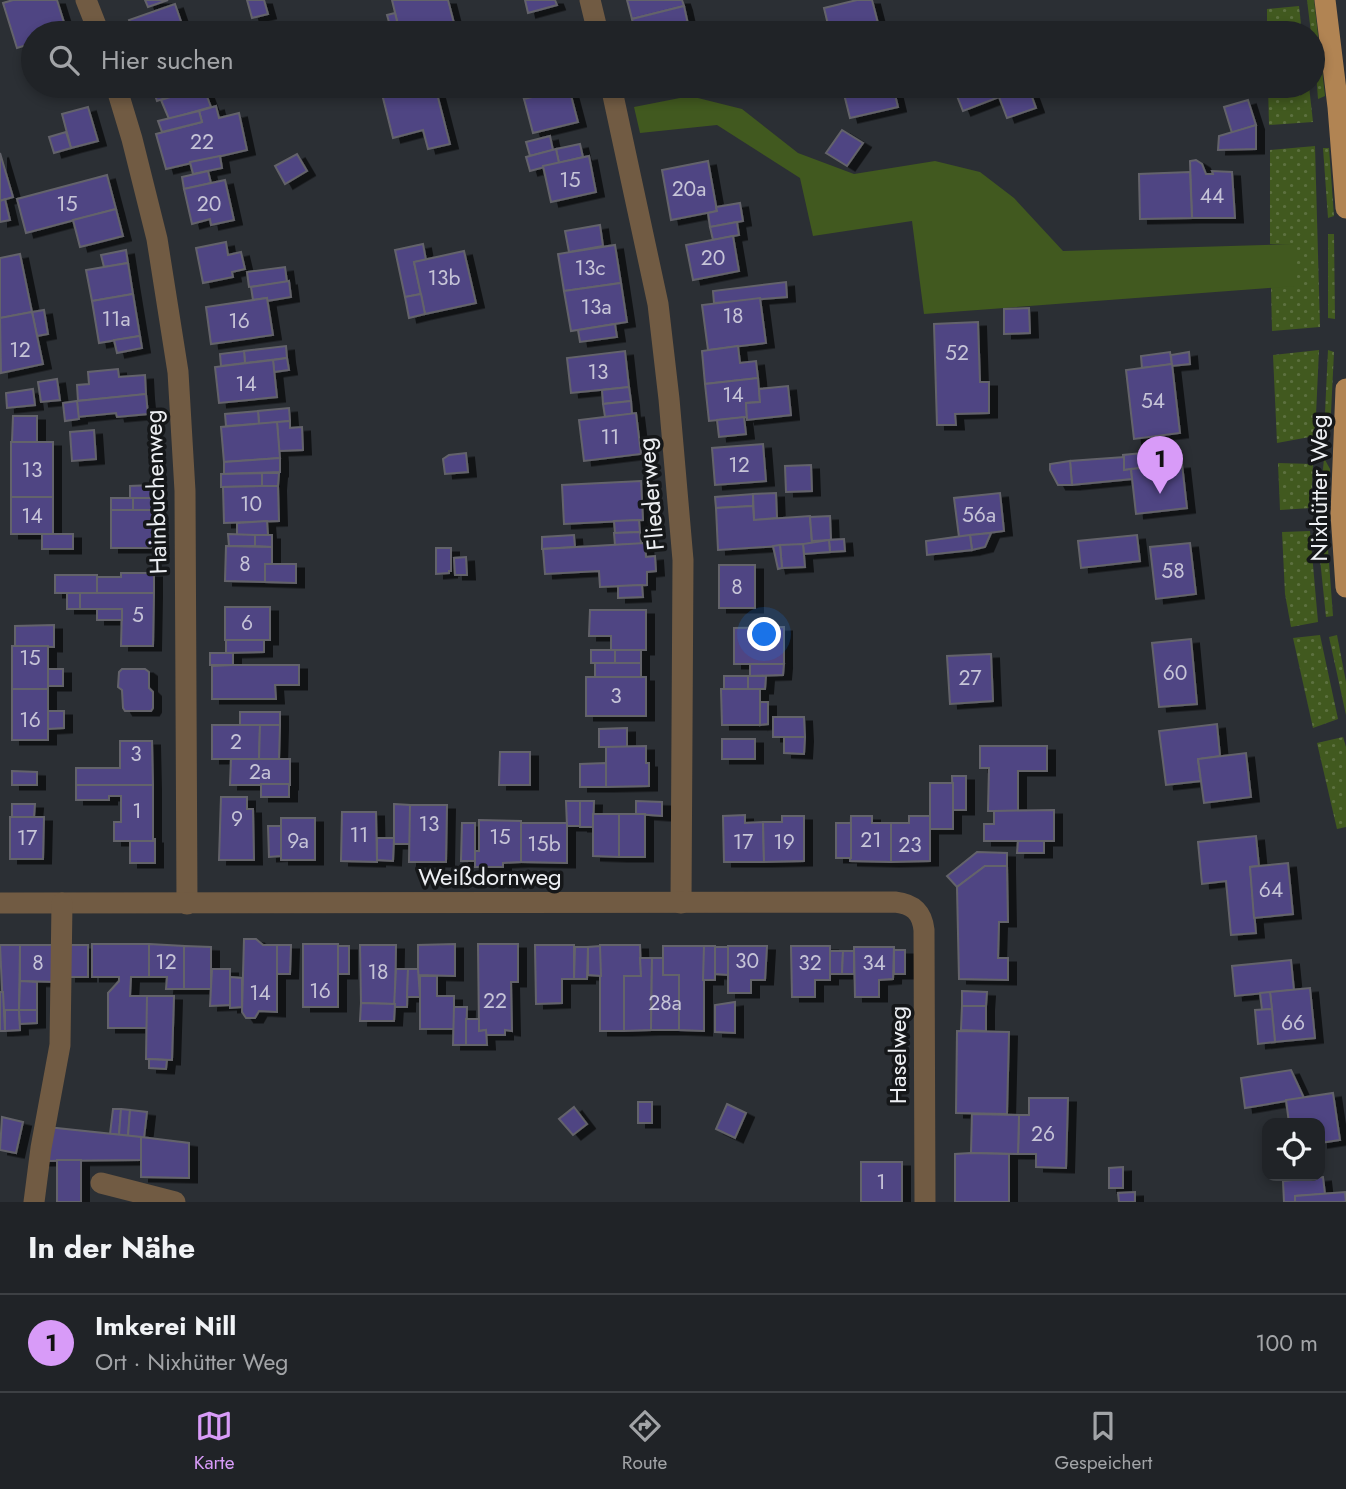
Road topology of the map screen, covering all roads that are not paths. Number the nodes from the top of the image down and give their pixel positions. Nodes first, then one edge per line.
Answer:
1 (86, 0) edge
2 (590, 0) edge
3 (1325, 0) edge
4 (94, 21) edge
5 (595, 21) edge
6 (120, 98) edge
7 (614, 98) edge
8 (1346, 208) edge
9 (1346, 389) edge
10 (1346, 587) edge
11 (62, 902) junction
12 (0, 903) edge
13 (681, 903) junction
14 (187, 904) junction
15 (917, 909) joint
16 (101, 1183) dead end
17 (34, 1202) edge
18 (175, 1202) edge
19 (925, 1202) edge

1 - 4 street
2 - 5 street
3 - 8 main road
6 - 14 street, Hainbuchenweg
7 - 13 street, Fliederweg
9 - 10 main road, Nixhütter Weg
11 - 12 street, Weißdornweg
11 - 14 street, Weißdornweg
11 - 17 street
13 - 14 street, Weißdornweg
13 - 15 street, Weißdornweg
15 - 19 street, Haselweg
16 - 18 street

